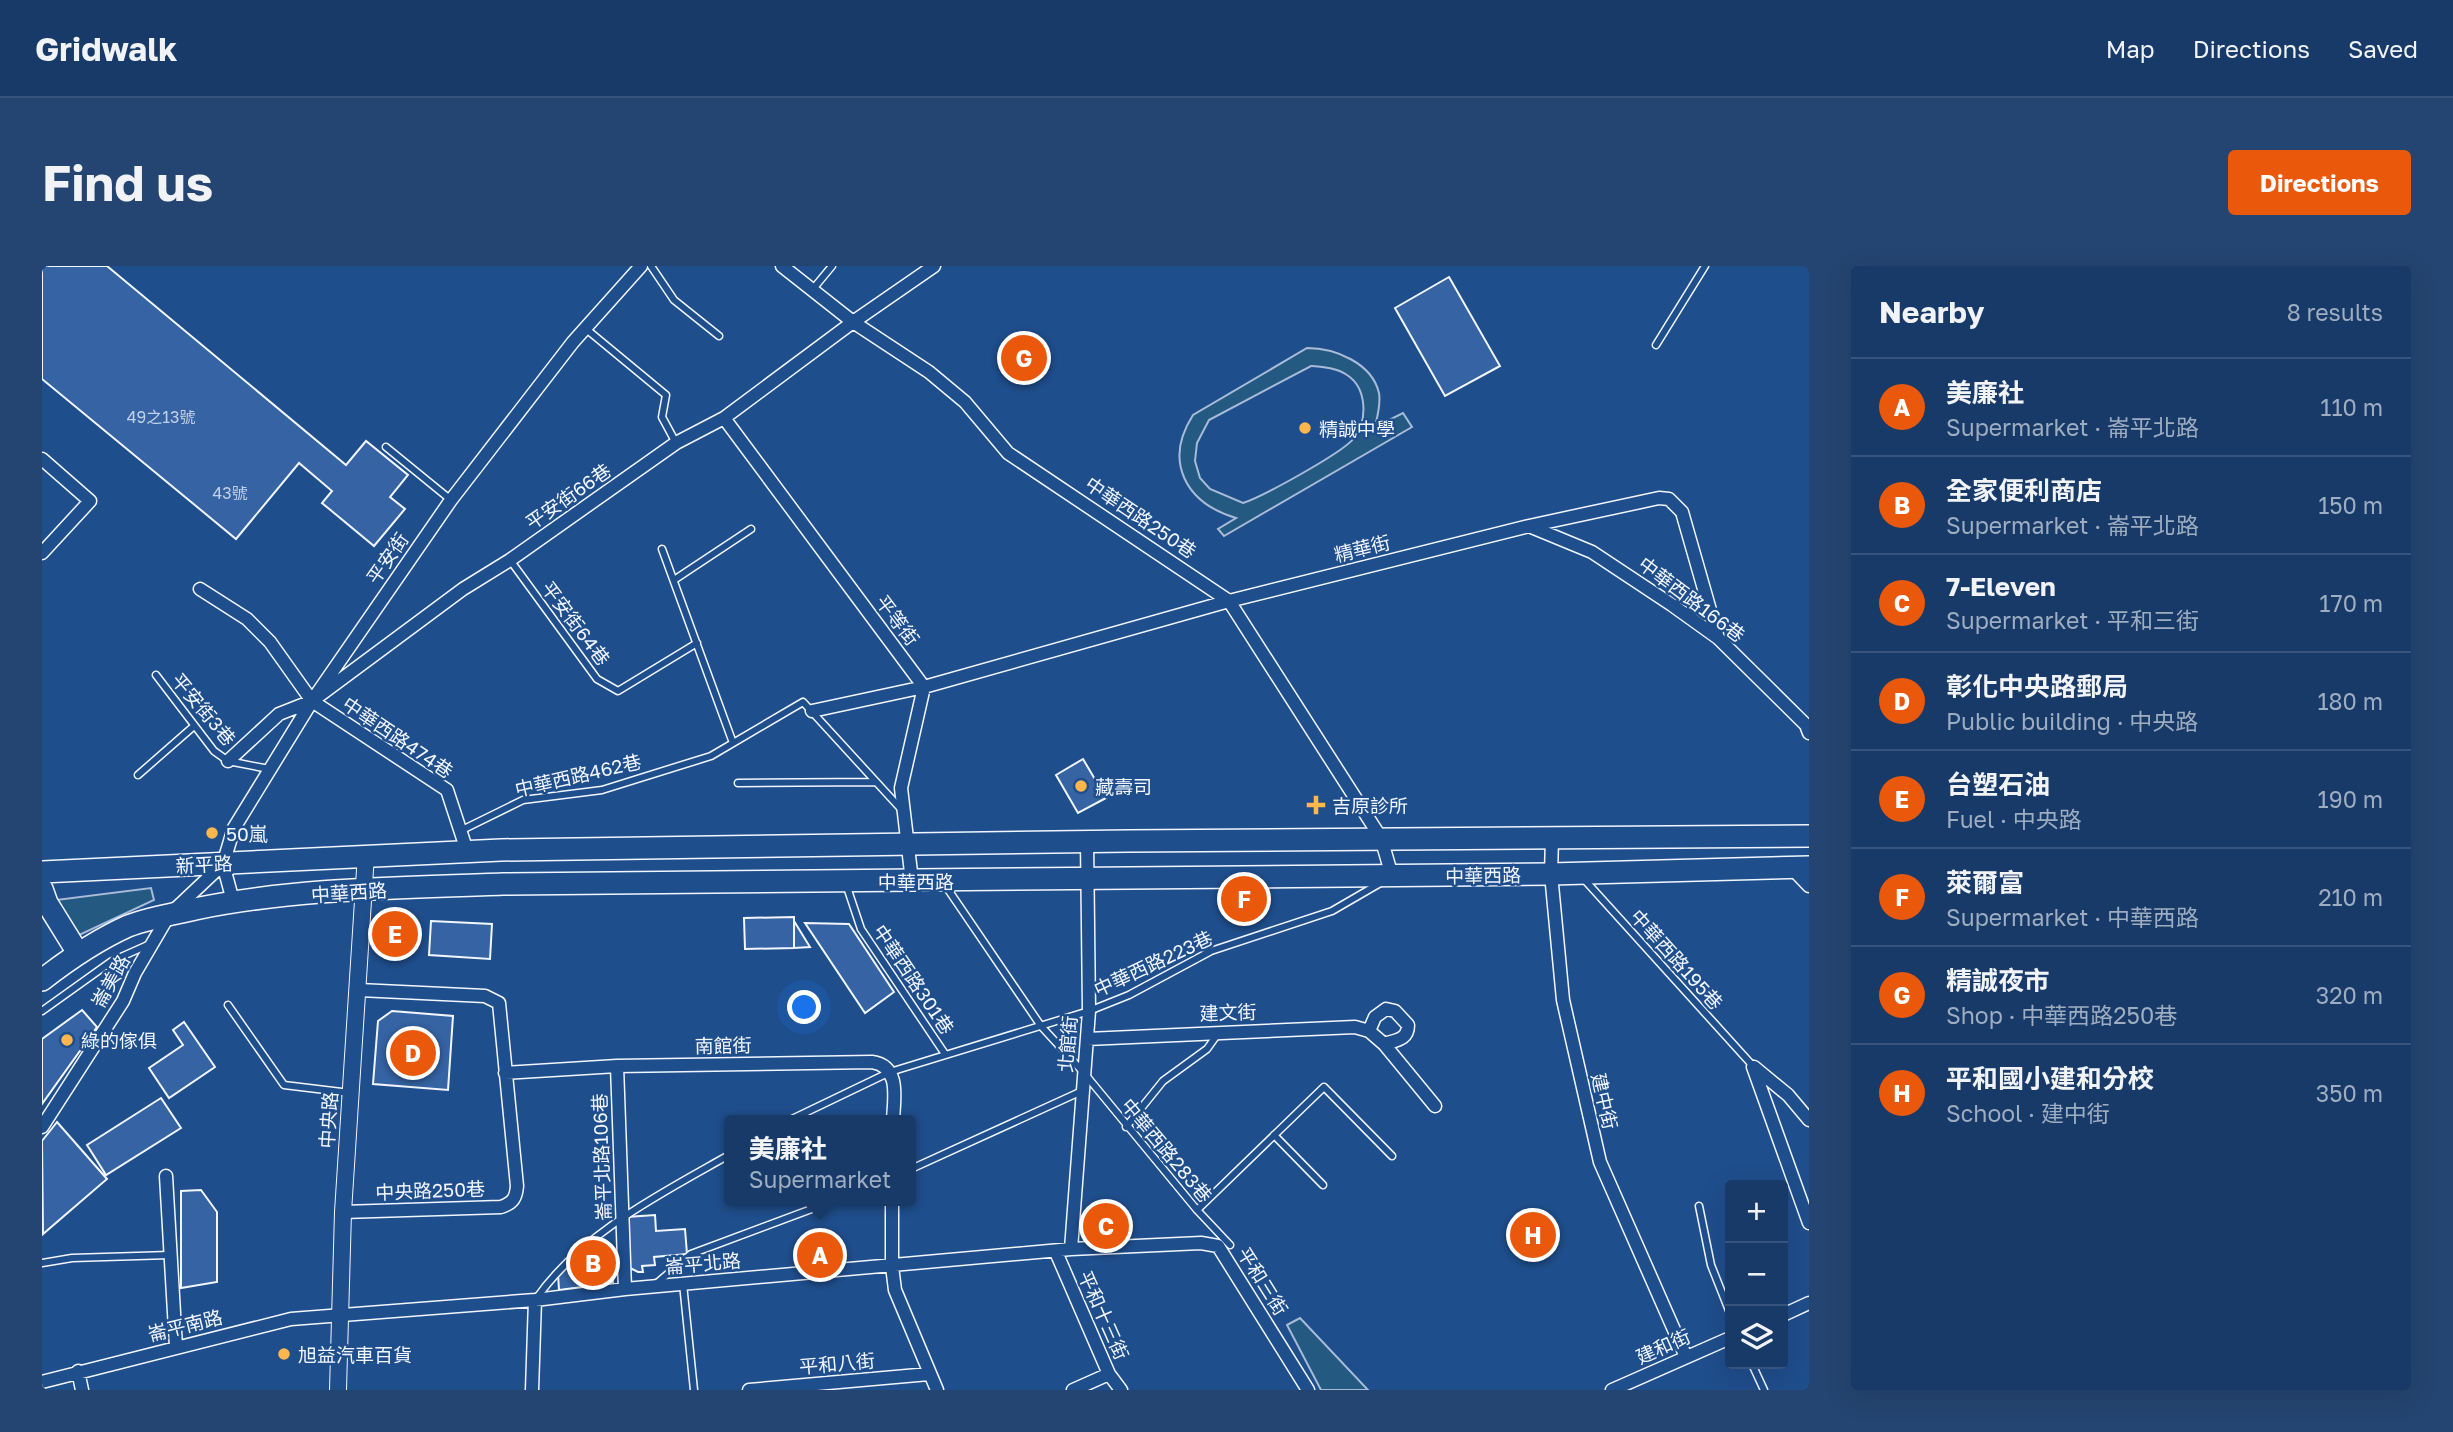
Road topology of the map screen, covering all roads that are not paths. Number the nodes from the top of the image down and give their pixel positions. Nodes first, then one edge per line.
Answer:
1 (640, 266) edge
2 (651, 266) edge
3 (782, 266) edge
4 (832, 266) edge
5 (934, 266) edge
6 (1705, 266) edge
7 (813, 289) junction
8 (853, 322) junction
9 (585, 328) junction
10 (719, 337) dead end
11 (1656, 345) dead end
12 (724, 418) junction
13 (677, 443) junction
14 (386, 447) dead end
15 (42, 459) edge
16 (451, 500) junction
17 (1529, 526) junction
18 (751, 529) dead end
19 (662, 550) dead end
20 (42, 553) edge
21 (510, 561) junction
22 (674, 580) junction
23 (200, 589) dead end
24 (1229, 601) junction
25 (1718, 638) junction
26 (696, 643) junction
27 (156, 675) dead end
28 (924, 687) junction
29 (312, 701) junction
30 (812, 711) junction
31 (194, 726) junction
32 (1809, 733) edge
33 (733, 743) junction
34 (228, 761) junction
35 (270, 769) junction
36 (138, 775) dead end
37 (876, 782) junction
38 (738, 783) dead end
39 (904, 813) junction
40 (1809, 836) edge
41 (1381, 838) junction
42 (1552, 838) junction
43 (464, 841) junction
44 (1087, 841) junction
45 (907, 843) junction
46 (366, 854) junction
47 (223, 864) junction
48 (1800, 867) edge
49 (42, 872) edge
50 (1578, 873) junction
51 (1551, 874) junction
52 (1392, 876) junction
53 (1088, 880) junction
54 (912, 881) junction
55 (942, 881) junction
56 (845, 882) junction
57 (1809, 886) edge
58 (42, 889) edge
59 (365, 889) junction
60 (233, 901) junction
61 (169, 915) junction
62 (155, 942) junction
63 (78, 953) junction
64 (42, 979) edge
65 (359, 990) junction
66 (228, 1004) dead end
67 (42, 1011) edge
68 (1089, 1011) junction
69 (1041, 1026) junction
70 (1220, 1031) junction
71 (1369, 1031) junction
72 (1087, 1039) junction
73 (1384, 1044) junction
74 (945, 1054) junction
75 (617, 1066) junction
76 (1753, 1067) junction
77 (891, 1072) junction
78 (505, 1073) junction
79 (1084, 1073) junction
80 (1082, 1091) junction
81 (352, 1093) junction
82 (1435, 1105) dead end
83 (801, 1115) edge
84 (894, 1115) edge
85 (1809, 1119) edge
86 (42, 1127) edge
87 (1126, 1127) junction
88 (1274, 1135) junction
89 (1392, 1156) dead end
90 (724, 1158) edge
91 (916, 1168) edge
92 (166, 1176) dead end
93 (1322, 1185) dead end
94 (820, 1206) edge
95 (892, 1206) edge
96 (1699, 1206) dead end
97 (1197, 1210) junction
98 (342, 1212) junction
99 (622, 1218) junction
100 (1809, 1223) edge
101 (1223, 1242) junction
102 (1071, 1249) junction
103 (1056, 1252) junction
104 (170, 1255) junction
105 (42, 1263) edge
106 (892, 1266) junction
107 (683, 1284) junction
108 (653, 1286) junction
109 (625, 1289) junction
110 (535, 1300) junction
111 (1809, 1303) edge
112 (1727, 1306) edge
113 (1788, 1313) edge
114 (338, 1317) junction
115 (1725, 1340) edge
116 (176, 1347) junction
117 (1686, 1357) junction
118 (1754, 1369) edge
119 (78, 1371) junction
120 (929, 1374) junction
121 (1109, 1374) junction
122 (42, 1382) edge
123 (82, 1390) edge
124 (338, 1390) edge
125 (532, 1390) edge
126 (694, 1390) edge
127 (749, 1390) edge
128 (937, 1390) edge
129 (1073, 1390) edge
130 (1121, 1390) edge
131 (1308, 1390) edge
132 (1612, 1390) edge
133 (1764, 1390) edge

1 - 9 street, 平安街
2 - 10 lane
3 - 7 street, 中華西路250巷
4 - 7 lane
5 - 8 street, 平安街66巷
6 - 11 lane
7 - 8 street, 中華西路250巷
8 - 12 street, 平安街66巷
8 - 24 street, 中華西路250巷
9 - 13 lane
9 - 16 street, 平安街
12 - 13 street, 平安街66巷
12 - 28 street, 平等街
13 - 21 street, 平安街66巷
14 - 16 lane
15 - 20 street
16 - 29 street, 平安街
17 - 24 street, 精華街
17 - 25 street, 中華西路166巷
17 - 25 street, 精華街
18 - 22 lane
19 - 22 lane
21 - 26 lane, 平安街64巷
21 - 29 street, 平安街66巷
22 - 26 lane
23 - 29 street
24 - 28 street, 精華街
24 - 41 street, 中華西路250巷
25 - 32 street, 中華西路166巷
26 - 33 lane
27 - 31 lane, 平安街3巷
28 - 30 street, 精華街
28 - 39 street
29 - 34 street, 平安街66巷
29 - 35 street, 平安街
29 - 43 street, 中華西路474巷
30 - 33 lane, 中華西路462巷
30 - 37 lane
31 - 34 lane, 平安街3巷
31 - 36 lane
33 - 43 lane, 中華西路462巷
34 - 35 lane, 平安街3巷
35 - 47 street, 平安街
37 - 38 lane
37 - 39 lane
39 - 45 street
40 - 42 main road, 中華西路
41 - 42 main road, 中華西路
41 - 44 main road, 中華西路
41 - 52 street, 中華西路250巷
42 - 51 street, 建中街
43 - 45 main road, 中華西路
43 - 46 main road, 中華西路
44 - 45 main road, 中華西路
44 - 53 street, 北館街
45 - 54 street
46 - 47 main road, 新平路
46 - 59 street, 中央路
47 - 49 main road, 新平路
47 - 60 street
47 - 61 street, 崙美路
48 - 50 main road, 中華西路
48 - 57 street
50 - 51 main road, 中華西路
50 - 76 lane, 中華西路195巷
51 - 52 main road, 中華西路
51 - 117 street, 建中街
52 - 53 main road, 中華西路
52 - 68 lane, 中華西路223巷
53 - 55 main road, 中華西路
53 - 68 street, 北館街
54 - 55 main road, 中華西路
54 - 56 main road, 中華西路
55 - 69 lane
56 - 59 main road, 中華西路
56 - 74 lane, 中華西路301巷
58 - 63 main road
59 - 60 main road, 中華西路
59 - 65 street, 中央路
60 - 61 main road, 中華西路
61 - 62 street, 崙美路
61 - 63 main road, 中華西路
62 - 67 lane
62 - 86 street, 崙美路
63 - 64 main road, 中華西路
65 - 78 street
65 - 81 street, 中央路
66 - 81 lane
68 - 69 lane, 中華西路223巷
68 - 72 street, 北館街
69 - 74 lane, 中華西路223巷
69 - 79 lane, 中華西路283巷
70 - 71 street, 建文街
70 - 72 street, 建文街
70 - 87 lane
71 - 73 street
71 - 73 street
72 - 79 street, 北館街
73 - 82 street
74 - 77 lane, 中華西路223巷
75 - 77 street, 南館街
75 - 78 street, 南館街
75 - 99 street, 崙平北路106巷
76 - 85 street
76 - 100 street
77 - 83 lane, 中華西路223巷
77 - 84 street
78 - 98 street, 中央路250巷
79 - 80 street, 北館街
79 - 87 lane, 中華西路283巷
80 - 91 lane
80 - 102 street, 北館街
81 - 98 street, 中央路
87 - 97 lane, 中華西路283巷
88 - 89 lane
88 - 93 lane
88 - 97 lane
90 - 99 lane
92 - 104 street
94 - 108 lane
95 - 106 street
96 - 112 lane
97 - 101 lane, 中華西路283巷
98 - 114 street, 中央路
99 - 109 street, 崙平北路106巷
99 - 110 lane
101 - 102 street, 平和三街
101 - 131 street, 平和三街
102 - 103 street, 崙平北路
103 - 106 street, 崙平北路
103 - 121 street, 平和十三街
104 - 105 lane
104 - 116 street
106 - 107 street, 崙平北路
106 - 120 street
107 - 108 street, 崙平北路
107 - 126 lane
108 - 109 street, 崙平北路
109 - 110 street, 崙平北路
110 - 114 street, 崙平北路
110 - 125 street
111 - 113 street
114 - 116 street, 崙平南路
114 - 124 street, 中央路
115 - 117 street, 建和街
116 - 119 street, 崙平南路
117 - 132 street, 建和街
118 - 133 lane
119 - 122 street, 崙平南路
119 - 123 street
120 - 127 street, 平和八街
120 - 128 street
121 - 129 street
121 - 130 street, 平和十三街

